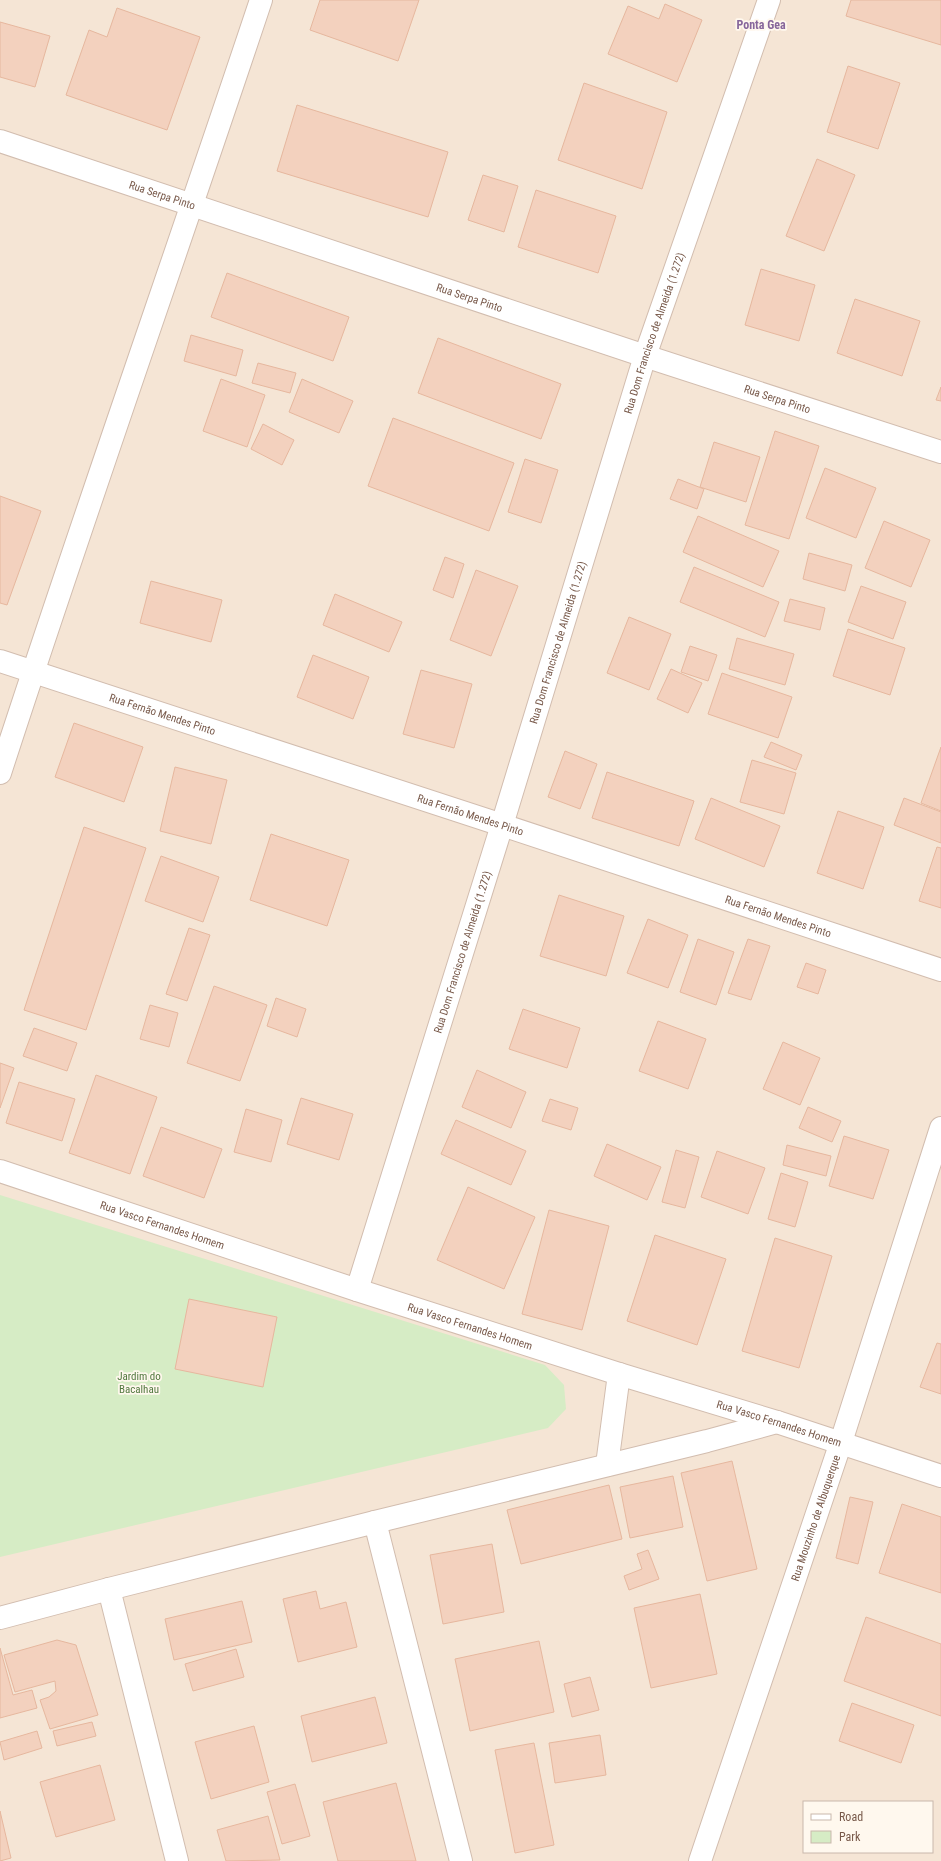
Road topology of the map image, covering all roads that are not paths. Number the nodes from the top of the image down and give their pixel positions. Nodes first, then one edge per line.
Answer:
1 (261, 0) edge
2 (769, 0) edge
3 (0, 140) edge
4 (193, 204) junction
5 (645, 356) junction
6 (941, 452) edge
7 (0, 662) edge
8 (32, 672) junction
9 (0, 772) edge
10 (502, 825) junction
11 (941, 970) edge
12 (941, 1128) edge
13 (0, 1171) edge
14 (357, 1290) junction
15 (620, 1374) junction
16 (777, 1422) junction
17 (841, 1442) junction
18 (607, 1465) junction
19 (941, 1476) edge
20 (375, 1522) junction
21 (109, 1589) junction
22 (0, 1618) edge
23 (178, 1861) edge
24 (461, 1861) edge
25 (700, 1861) edge

1 - 4 street
2 - 5 street, Rua Dom Francisco de Almeida (1.272)
3 - 4 street, Rua Serpa Pinto
4 - 5 street, Rua Serpa Pinto
4 - 8 street
5 - 6 street, Rua Serpa Pinto
5 - 10 street, Rua Dom Francisco de Almeida (1.272)
7 - 8 street, Rua Fernão Mendes Pinto
8 - 9 street
8 - 10 street, Rua Fernão Mendes Pinto
10 - 11 street, Rua Fernão Mendes Pinto
10 - 14 street, Rua Dom Francisco de Almeida (1.272)
12 - 17 street, Rua Mouzinho de Albuquerque
13 - 14 street, Rua Vasco Fernandes Homem
14 - 15 street, Rua Vasco Fernandes Homem
15 - 16 street, Rua Vasco Fernandes Homem
15 - 18 street
16 - 17 street, Rua Vasco Fernandes Homem
16 - 18 street
17 - 19 street, Rua Vasco Fernandes Homem
17 - 25 street, Rua Mouzinho de Albuquerque
18 - 20 street
20 - 21 street
20 - 24 street
21 - 22 street
21 - 23 street

